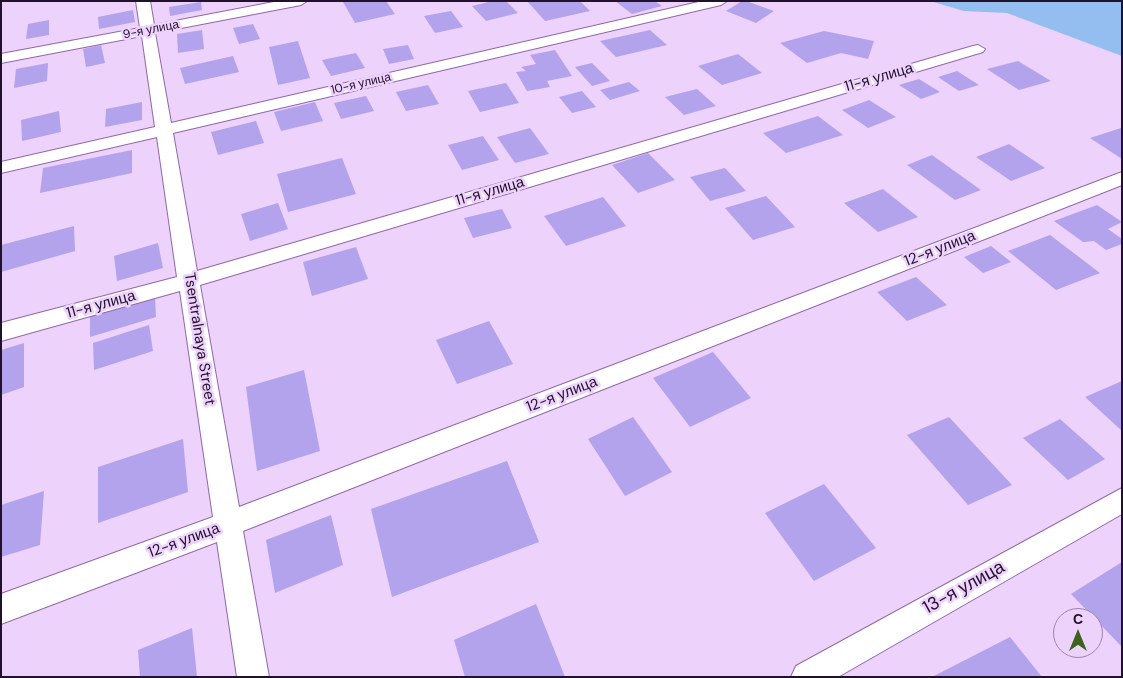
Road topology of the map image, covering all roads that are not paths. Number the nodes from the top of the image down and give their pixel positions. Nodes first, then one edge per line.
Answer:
1 (143, 1) edge
2 (301, 1) edge
3 (722, 1) edge
4 (148, 31) junction
5 (978, 48) dead end
6 (1, 59) edge
7 (164, 130) junction
8 (1, 168) edge
9 (1122, 178) edge
10 (189, 281) junction
11 (1, 332) edge
12 (1122, 500) edge
13 (229, 524) junction
14 (1, 609) edge
15 (253, 677) edge
16 (807, 677) edge

1 - 4 street, Tsentralnaya Street
2 - 4 street, 9-я улица
3 - 7 street, 10-я улица
4 - 6 street, 9-я улица
4 - 7 street, Tsentralnaya Street
5 - 10 street, 11-я улица
7 - 8 street, 10-я улица
7 - 10 street, Tsentralnaya Street
9 - 13 street, 12-я улица
10 - 11 street, 11-я улица
10 - 13 street, Tsentralnaya Street
12 - 16 street, 13-я улица
13 - 14 street, 12-я улица
13 - 15 street, Tsentralnaya Street

